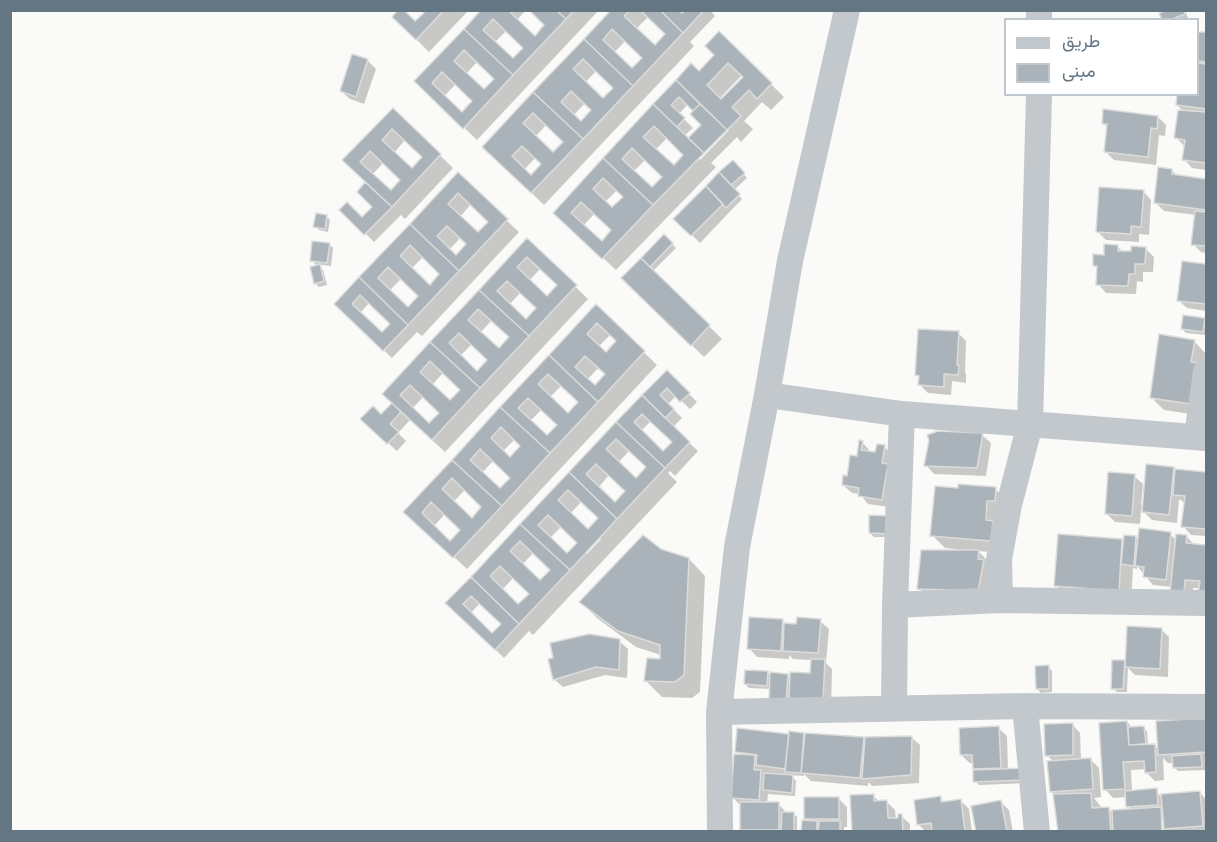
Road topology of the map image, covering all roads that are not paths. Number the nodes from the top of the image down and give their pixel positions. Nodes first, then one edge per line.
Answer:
1 (848, 10) edge
2 (1038, 96) edge
3 (1206, 372) edge
4 (767, 394) junction
5 (902, 414) junction
6 (1030, 424) junction
7 (1202, 437) edge
8 (1000, 600) junction
9 (1206, 603) edge
10 (895, 605) junction
11 (1025, 706) junction
12 (1206, 707) edge
13 (894, 709) junction
14 (719, 712) junction
15 (720, 831) edge
16 (1037, 831) edge

1 - 4 street
2 - 6 street
3 - 7 street
4 - 5 street
4 - 14 street
5 - 6 street
5 - 10 street
6 - 7 street
6 - 8 street
8 - 9 street
8 - 10 street
10 - 13 street
11 - 12 street
11 - 13 street
11 - 16 street
13 - 14 street
14 - 15 street

